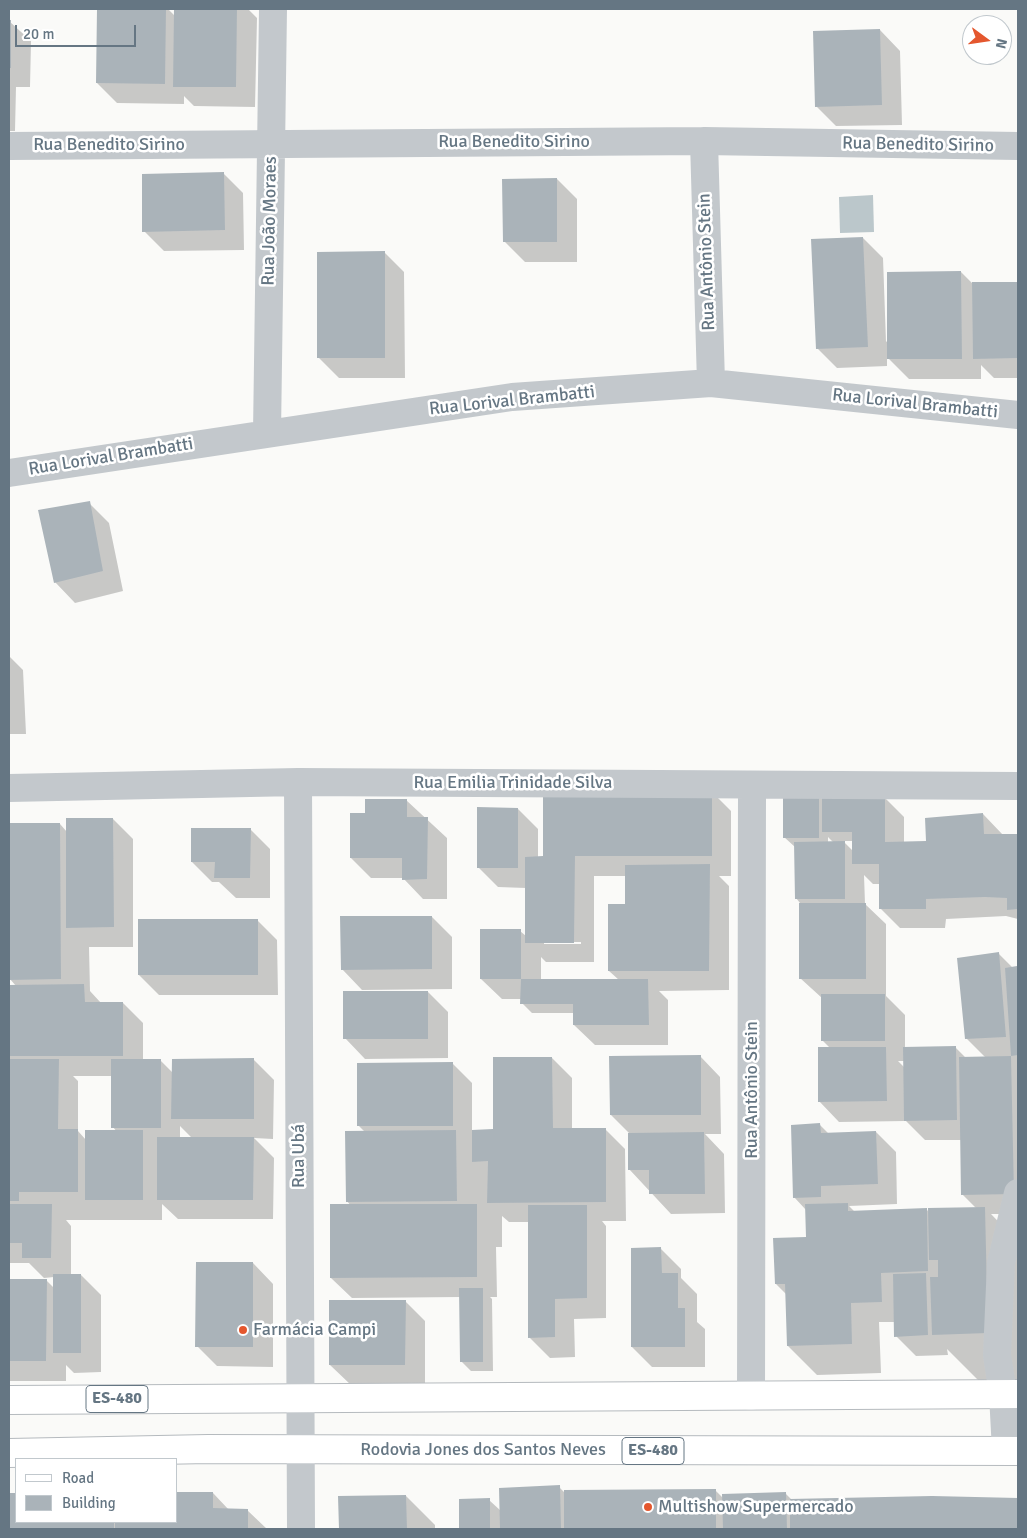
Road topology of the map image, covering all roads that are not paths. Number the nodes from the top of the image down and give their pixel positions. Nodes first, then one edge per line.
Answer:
1 (273, 9) edge
2 (704, 142) junction
3 (271, 144) junction
4 (9, 146) edge
5 (1018, 146) edge
6 (711, 383) junction
7 (1018, 415) edge
8 (267, 433) junction
9 (9, 473) edge
10 (298, 782) junction
11 (752, 784) junction
12 (1018, 786) edge
13 (9, 788) edge
14 (1018, 1193) edge
15 (1011, 1394) edge
16 (751, 1396) junction
17 (300, 1399) junction
18 (9, 1400) edge
19 (300, 1450) junction
20 (1012, 1451) edge
21 (9, 1453) edge
22 (301, 1529) edge

1 - 3 street, Rua João Moraes
2 - 3 street, Rua Benedito Sirino
2 - 5 street, Rua Benedito Sirino
2 - 6 street, Rua Antônio Stein
3 - 4 street, Rua Benedito Sirino
3 - 8 street, Rua João Moraes
6 - 7 street, Rua Lorival Brambatti
6 - 8 street, Rua Lorival Brambatti
8 - 9 street, Rua Lorival Brambatti
10 - 11 street, Rua Emilia Trinidade Silva
10 - 13 street, Rua Emilia Trinidade Silva
10 - 17 street, Rua Ubá
11 - 12 street, Rua Emilia Trinidade Silva
11 - 16 street, Rua Antônio Stein
14 - 15 street
15 - 16 main road, ES-480
15 - 20 street
16 - 17 main road, ES-480
17 - 18 main road, ES-480
17 - 19 street, Rua Ubá
19 - 20 main road, Rodovia Jones dos Santos Neves / ES-480
19 - 21 main road, Rodovia Jones dos Santos Neves / ES-480
19 - 22 street, Rua Ubá

